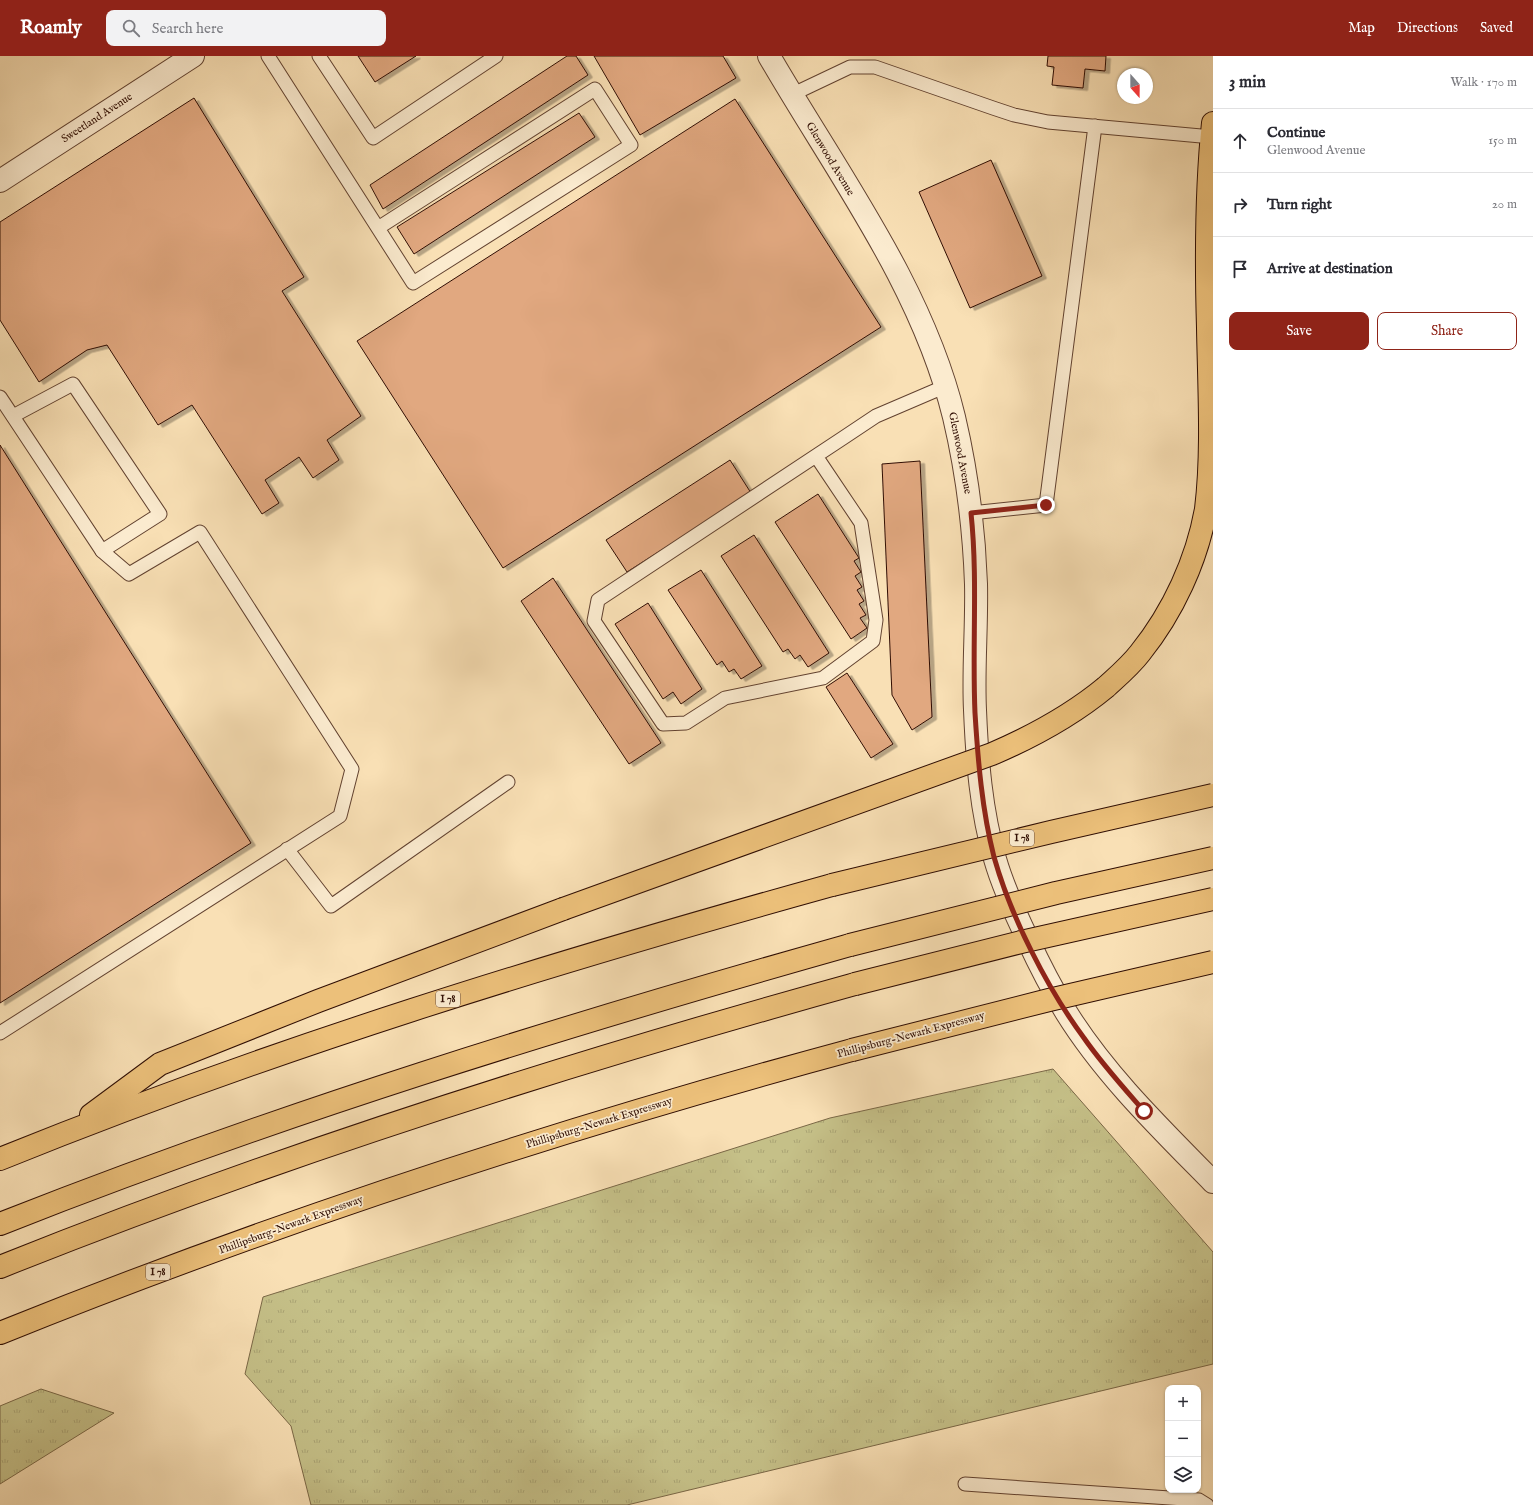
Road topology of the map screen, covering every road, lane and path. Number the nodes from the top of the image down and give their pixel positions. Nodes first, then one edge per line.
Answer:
1 (193, 56) edge
2 (268, 56) edge
3 (319, 56) edge
4 (496, 56) edge
5 (769, 56) edge
6 (791, 95) junction
7 (1095, 126) junction
8 (1212, 130) edge
9 (0, 180) edge
10 (378, 228) junction
11 (946, 386) junction
12 (0, 397) edge
13 (13, 416) junction
14 (816, 456) junction
15 (971, 513) junction
16 (102, 551) junction
17 (508, 782) dead end
18 (1213, 795) edge
19 (287, 849) junction
20 (1213, 858) edge
21 (1213, 899) edge
22 (1213, 962) edge
23 (0, 1033) edge
24 (69, 1131) junction
25 (0, 1159) edge
26 (1213, 1182) edge
27 (0, 1224) edge
28 (0, 1267) edge
29 (0, 1333) edge
30 (966, 1484) dead end
31 (1207, 1505) edge

1 - 9 street, Sweetland Avenue
2 - 10 lane
3 - 4 lane
5 - 6 street, Glenwood Avenue
6 - 7 lane
6 - 11 street, Glenwood Avenue
7 - 8 lane
7 - 15 lane
8 - 24 highway, bridge
10 - 10 lane
11 - 14 lane
11 - 15 street, Glenwood Avenue
12 - 13 lane
13 - 16 lane
13 - 16 lane
14 - 14 lane
15 - 26 street, Glenwood Avenue
16 - 19 lane
17 - 19 lane
18 - 24 highway, I 78, bridge
19 - 23 lane
20 - 27 highway, bridge
21 - 28 highway, bridge
22 - 29 highway, Phillipsburg-Newark Expressway / I 78, bridge
24 - 25 highway, I 78
30 - 31 lane

